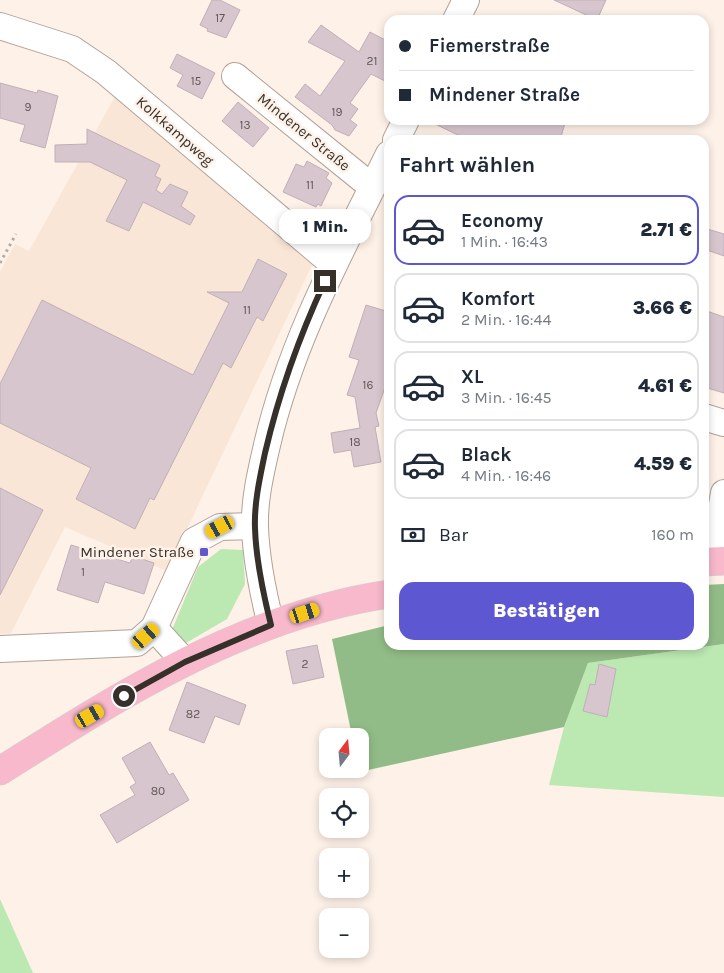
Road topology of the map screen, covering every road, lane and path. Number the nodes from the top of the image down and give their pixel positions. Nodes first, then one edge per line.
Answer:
1 (466, 0) edge
2 (458, 15) edge
3 (0, 26) edge
4 (235, 76) dead end
5 (384, 164) edge
6 (372, 187) junction
7 (16, 234) dead end
8 (0, 263) edge
9 (333, 264) junction
10 (709, 418) edge
11 (724, 423) edge
12 (724, 493) edge
13 (255, 526) junction
14 (716, 562) edge
15 (384, 595) edge
16 (271, 625) junction
17 (154, 628) junction
18 (0, 649) edge
19 (185, 662) junction
20 (0, 771) edge

1 - 2 street
3 - 9 street, Kolkkampweg
4 - 6 street, Mindener Straße
5 - 6 street
6 - 9 street
7 - 8 path
9 - 13 street
10 - 11 street
12 - 14 street
13 - 16 street
13 - 17 street
15 - 16 main road
16 - 19 main road
17 - 18 street
17 - 19 street
19 - 20 main road

